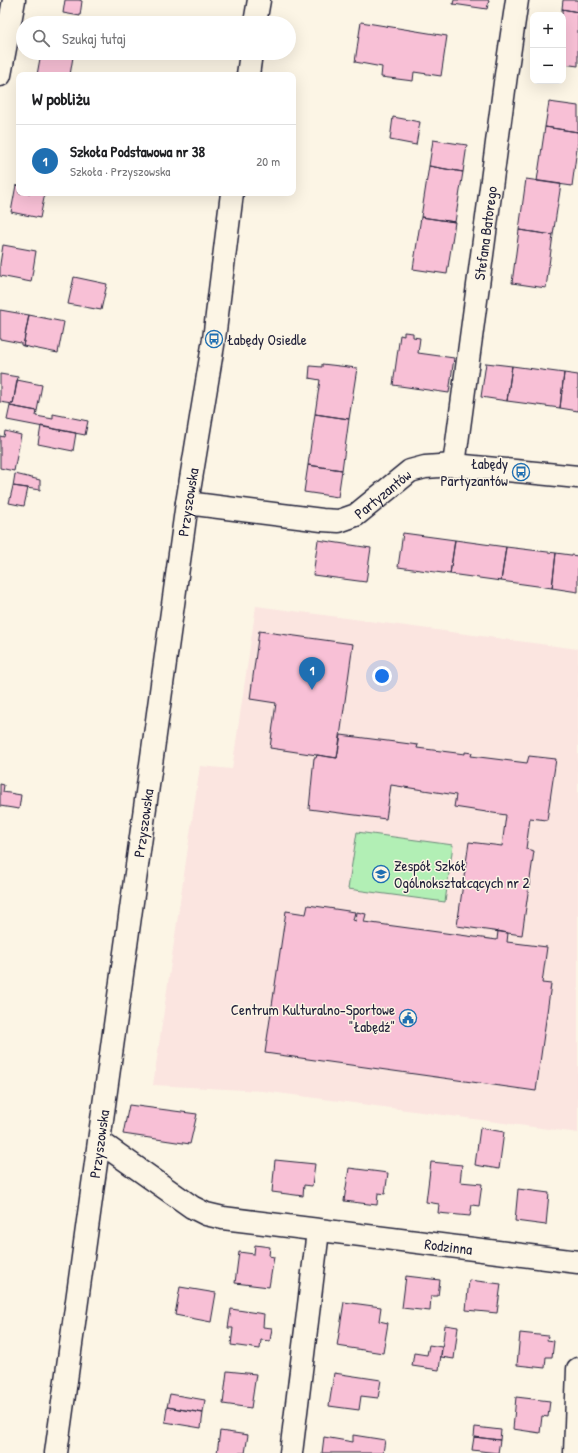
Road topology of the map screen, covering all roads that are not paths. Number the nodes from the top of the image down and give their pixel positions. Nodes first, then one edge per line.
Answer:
1 (14, 0) edge
2 (258, 0) edge
3 (517, 0) edge
4 (256, 16) edge
5 (250, 60) edge
6 (248, 72) edge
7 (0, 75) edge
8 (232, 196) edge
9 (454, 466) junction
10 (578, 476) edge
11 (187, 503) junction
12 (100, 1142) junction
13 (318, 1230) junction
14 (578, 1262) edge
15 (578, 1369) edge
16 (56, 1453) edge
17 (291, 1453) edge
18 (575, 1453) edge

1 - 7 street
2 - 4 street
3 - 9 street, Stefana Batorego
5 - 6 street
8 - 11 street, Przyszowska
9 - 10 street, Partyzantów
9 - 11 street, Partyzantów
11 - 12 street, Przyszowska
12 - 13 street, Rodzinna
12 - 16 street, Przyszowska
13 - 14 street, Rodzinna
13 - 17 street
15 - 18 street

